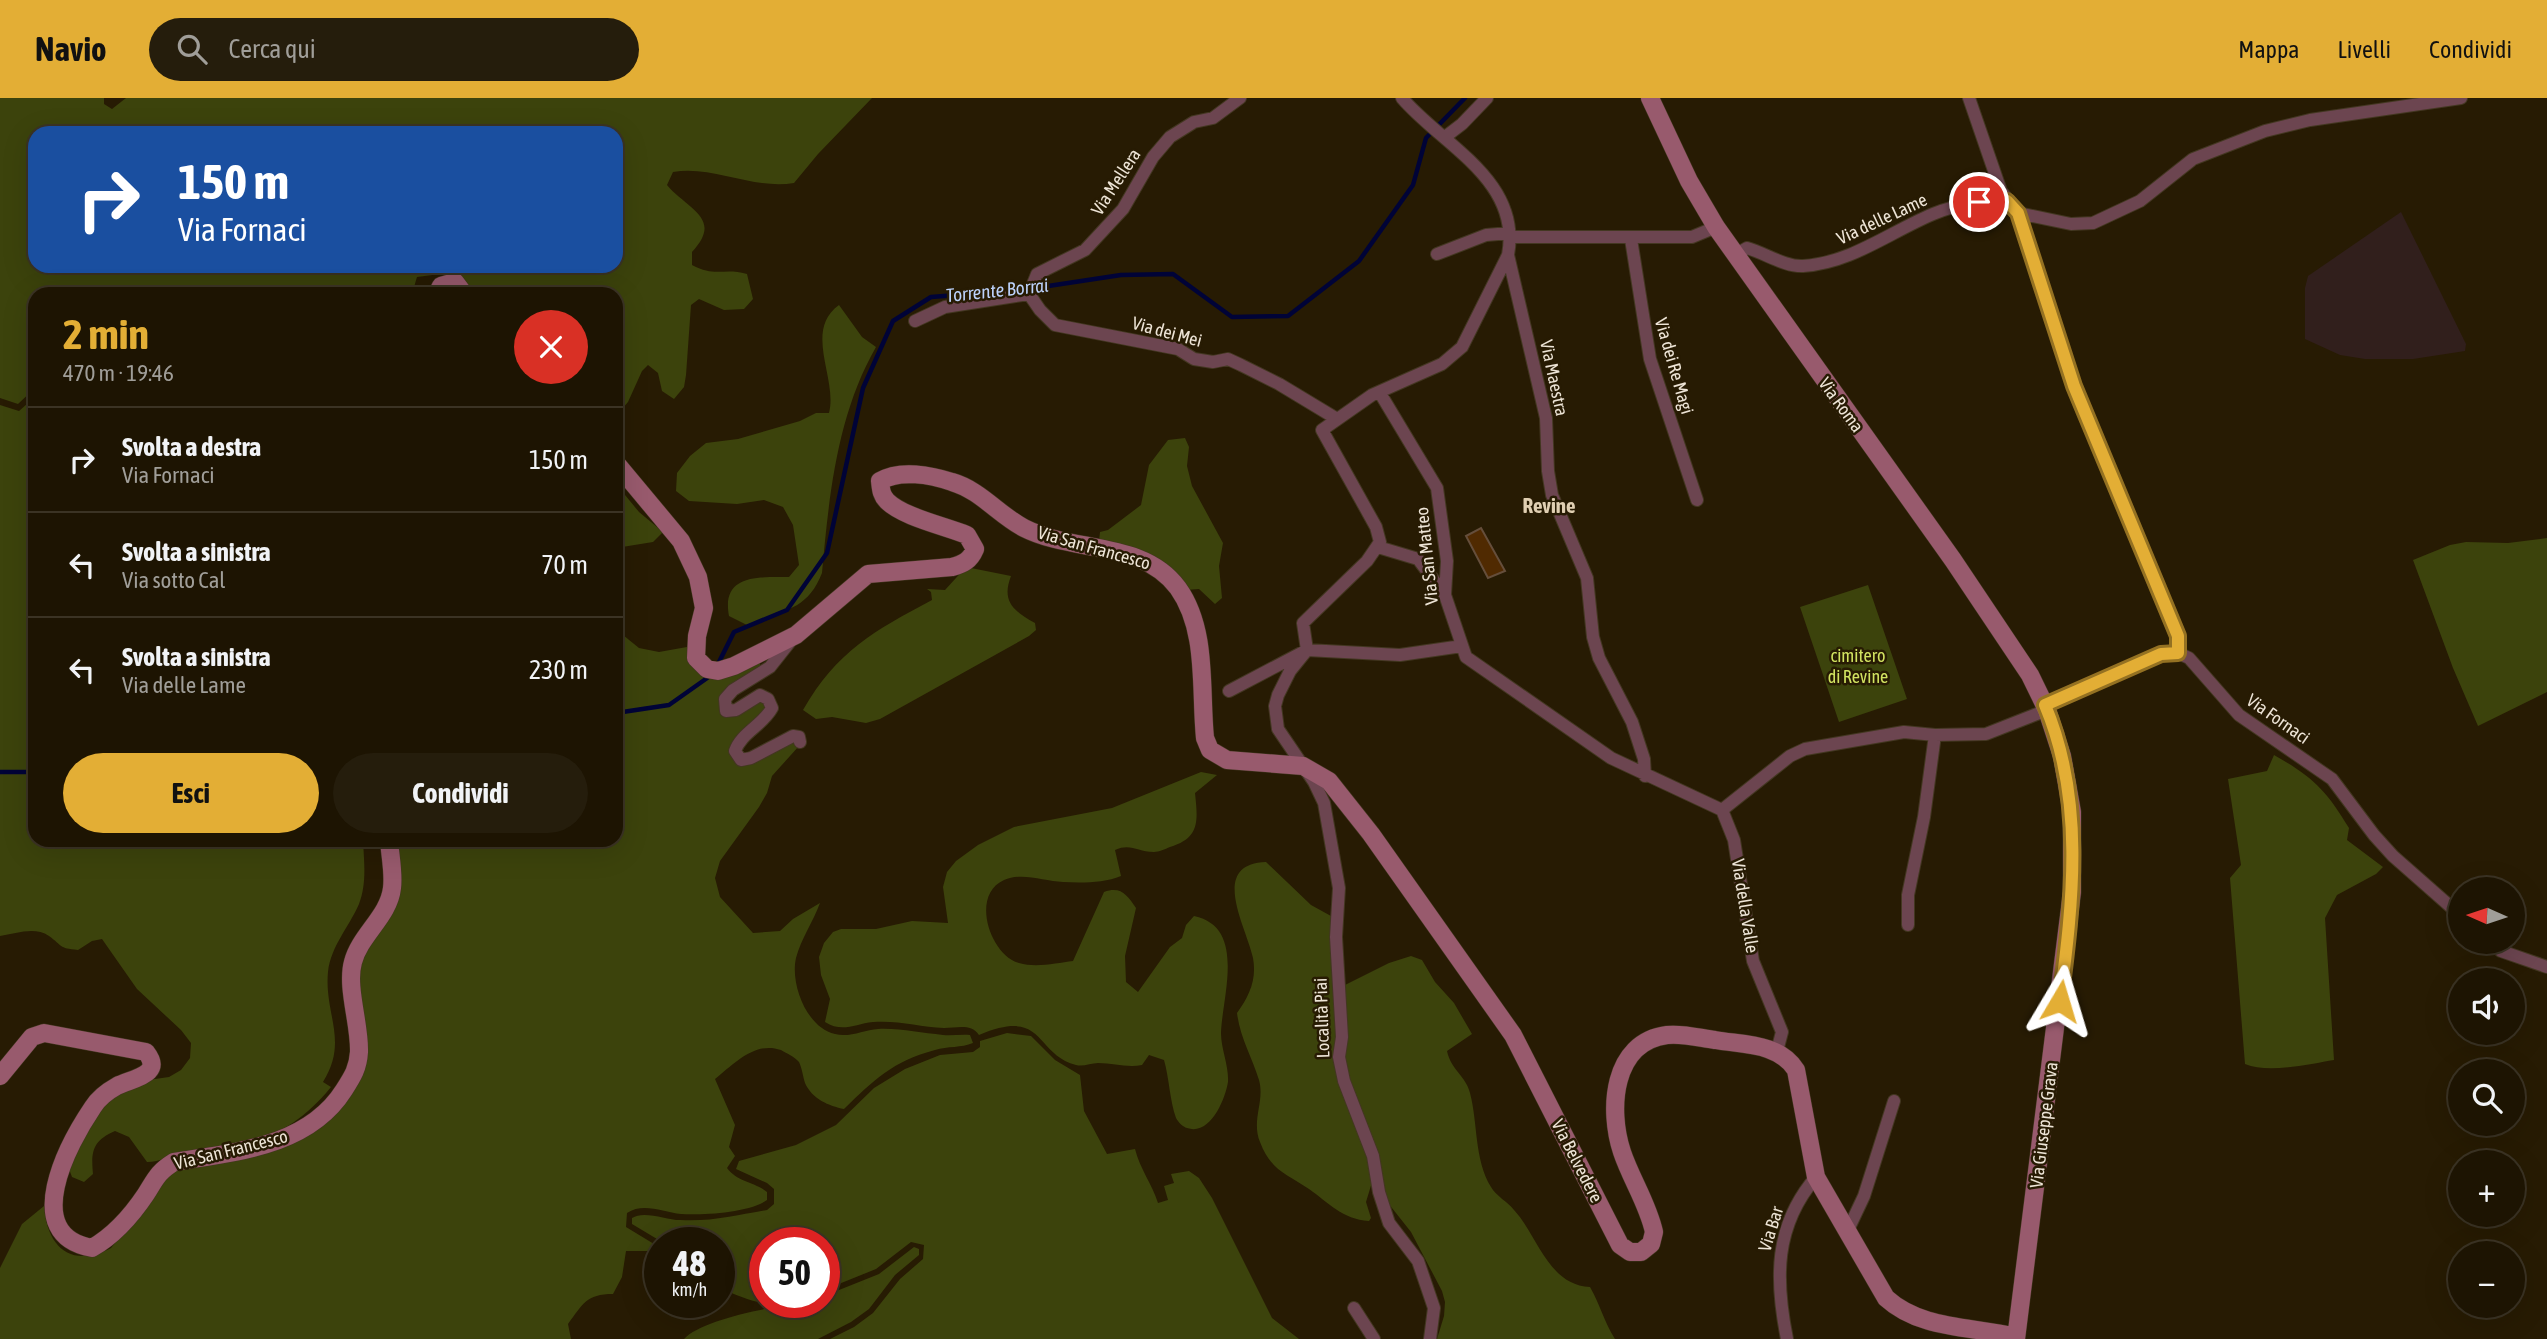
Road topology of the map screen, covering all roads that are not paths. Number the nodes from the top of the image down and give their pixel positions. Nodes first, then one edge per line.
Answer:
1 (1240, 98) edge
2 (1402, 98) edge
3 (1487, 98) edge
4 (1650, 98) edge
5 (1969, 98) edge
6 (2461, 98) edge
7 (1442, 134) junction
8 (2007, 201) junction
9 (2018, 213) junction
10 (1716, 227) junction
11 (1510, 235) junction
12 (1630, 239) junction
13 (1437, 254) dead end
14 (1508, 255) junction
15 (1735, 255) junction
16 (440, 287) edge
17 (459, 287) edge
18 (1030, 291) junction
19 (915, 321) dead end
20 (1380, 393) junction
21 (1336, 419) junction
22 (623, 471) edge
23 (1697, 500) dead end
24 (1378, 547) junction
25 (1445, 595) junction
26 (796, 635) junction
27 (1462, 646) junction
28 (1307, 650) junction
29 (2178, 653) junction
30 (1229, 691) dead end
31 (2046, 707) junction
32 (1935, 735) junction
33 (800, 742) dead end
34 (1303, 766) junction
35 (1645, 776) junction
36 (1722, 810) junction
37 (389, 847) edge
38 (2448, 904) edge
39 (1908, 925) dead end
40 (2511, 954) edge
41 (2546, 965) edge
42 (1777, 1051) junction
43 (0, 1076) edge
44 (1894, 1101) dead end
45 (1816, 1177) junction
46 (1847, 1232) junction
47 (1354, 1308) dead end
48 (2016, 1338) edge
49 (1374, 1339) edge
50 (1430, 1339) edge
51 (1787, 1339) edge

1 - 18 street, Via Mellera
2 - 7 street, Via Maestra
3 - 7 street
4 - 10 street, Via Roma
5 - 8 street
6 - 9 street
7 - 11 street, Via Maestra
8 - 9 street
8 - 15 street, Via delle Lame
9 - 29 street
10 - 12 street
10 - 15 street, Via Roma
11 - 12 street
11 - 13 street
11 - 14 street, Via Maestra
12 - 23 street, Via dei Re Magi
14 - 20 street
14 - 35 street, Via Maestra
15 - 31 street, Via Roma
16 - 17 street
18 - 19 street
18 - 21 street, Via dei Mei
20 - 21 street
20 - 25 street, Via San Matteo
21 - 24 street
22 - 26 street, Via San Francesco
24 - 25 street
24 - 28 street
25 - 27 street, Via San Matteo
26 - 33 street
26 - 34 street, Via San Francesco
27 - 28 street
27 - 35 street
28 - 30 street
28 - 34 street
29 - 31 street
29 - 38 street, Via Fornaci
31 - 32 street
31 - 48 street, Via Giuseppe Grava
32 - 36 street
32 - 39 street
34 - 42 street, Via Belvedere
34 - 50 street, Località Piai
35 - 36 street
36 - 42 street, Via della Valle
37 - 43 street, Via San Francesco
40 - 41 street
42 - 45 street
44 - 46 street
45 - 46 street
45 - 51 street, Via Bar
46 - 48 street
47 - 49 street

